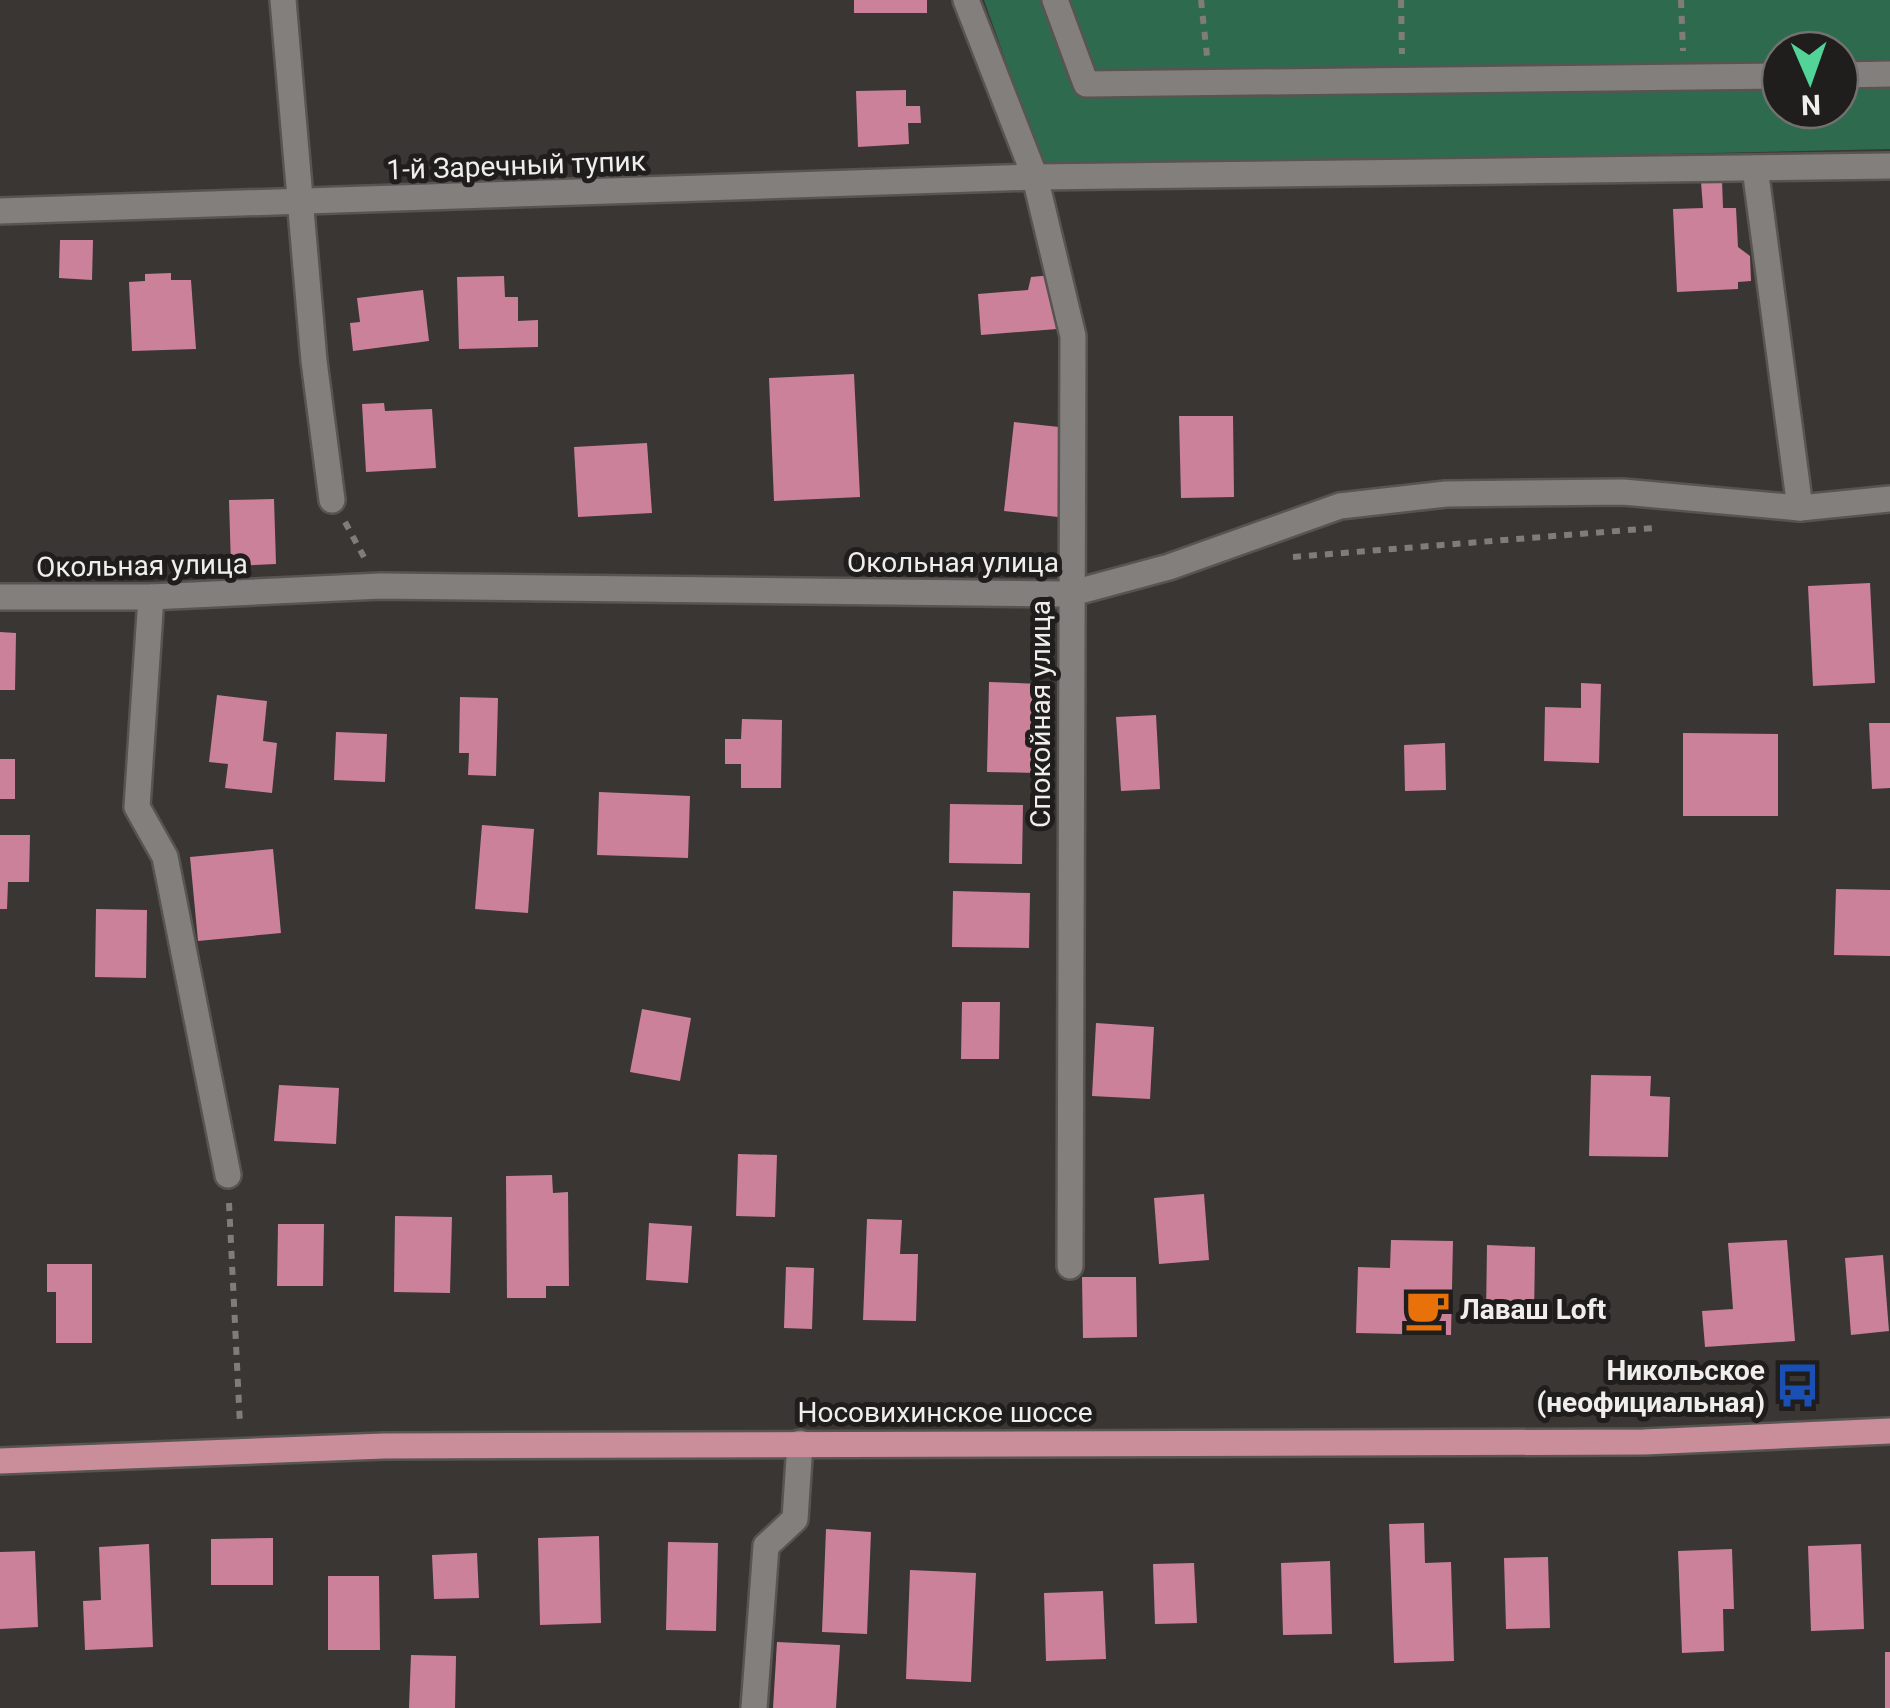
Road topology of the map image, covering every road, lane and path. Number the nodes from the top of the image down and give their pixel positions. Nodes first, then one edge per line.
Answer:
1 (283, 0) edge
2 (966, 0) edge
3 (1055, 0) edge
4 (1201, 0) edge
5 (1401, 0) edge
6 (1682, 0) edge
7 (1890, 74) edge
8 (1860, 75) edge
9 (1760, 76) edge
10 (1684, 77) junction
11 (1403, 80) junction
12 (1211, 82) junction
13 (1890, 166) edge
14 (1755, 168) junction
15 (1035, 177) junction
16 (303, 202) junction
17 (0, 211) edge
18 (1890, 499) edge
19 (332, 500) joint
20 (1800, 508) junction
21 (1661, 527) dead end
22 (1287, 558) dead end
23 (381, 586) junction
24 (1070, 594) junction
25 (151, 597) junction
26 (0, 598) edge
27 (228, 1175) joint
28 (1070, 1266) dead end
29 (1890, 1431) edge
30 (800, 1443) junction
31 (241, 1451) junction
32 (0, 1462) edge
33 (754, 1708) edge

1 - 16 street
2 - 15 street, Спокойная улица
3 - 12 street
4 - 12 path
5 - 11 path
6 - 10 path
7 - 8 street
9 - 10 street
10 - 11 street
11 - 12 street
13 - 14 street, 1-й Заречный тупик
14 - 15 street, 1-й Заречный тупик
14 - 20 street
15 - 16 street, 1-й Заречный тупик
15 - 24 street, Спокойная улица
16 - 17 street, 1-й Заречный тупик
16 - 19 street
18 - 20 street, Окольная улица
19 - 23 path
20 - 24 street, Окольная улица
21 - 22 path
23 - 24 street, Окольная улица
23 - 25 street, Окольная улица
24 - 28 street, Спокойная улица
25 - 26 street, Окольная улица
25 - 27 street
27 - 31 path
29 - 30 main road, Носовихинское шоссе
30 - 31 main road, Носовихинское шоссе
30 - 33 street
31 - 32 main road, Носовихинское шоссе

